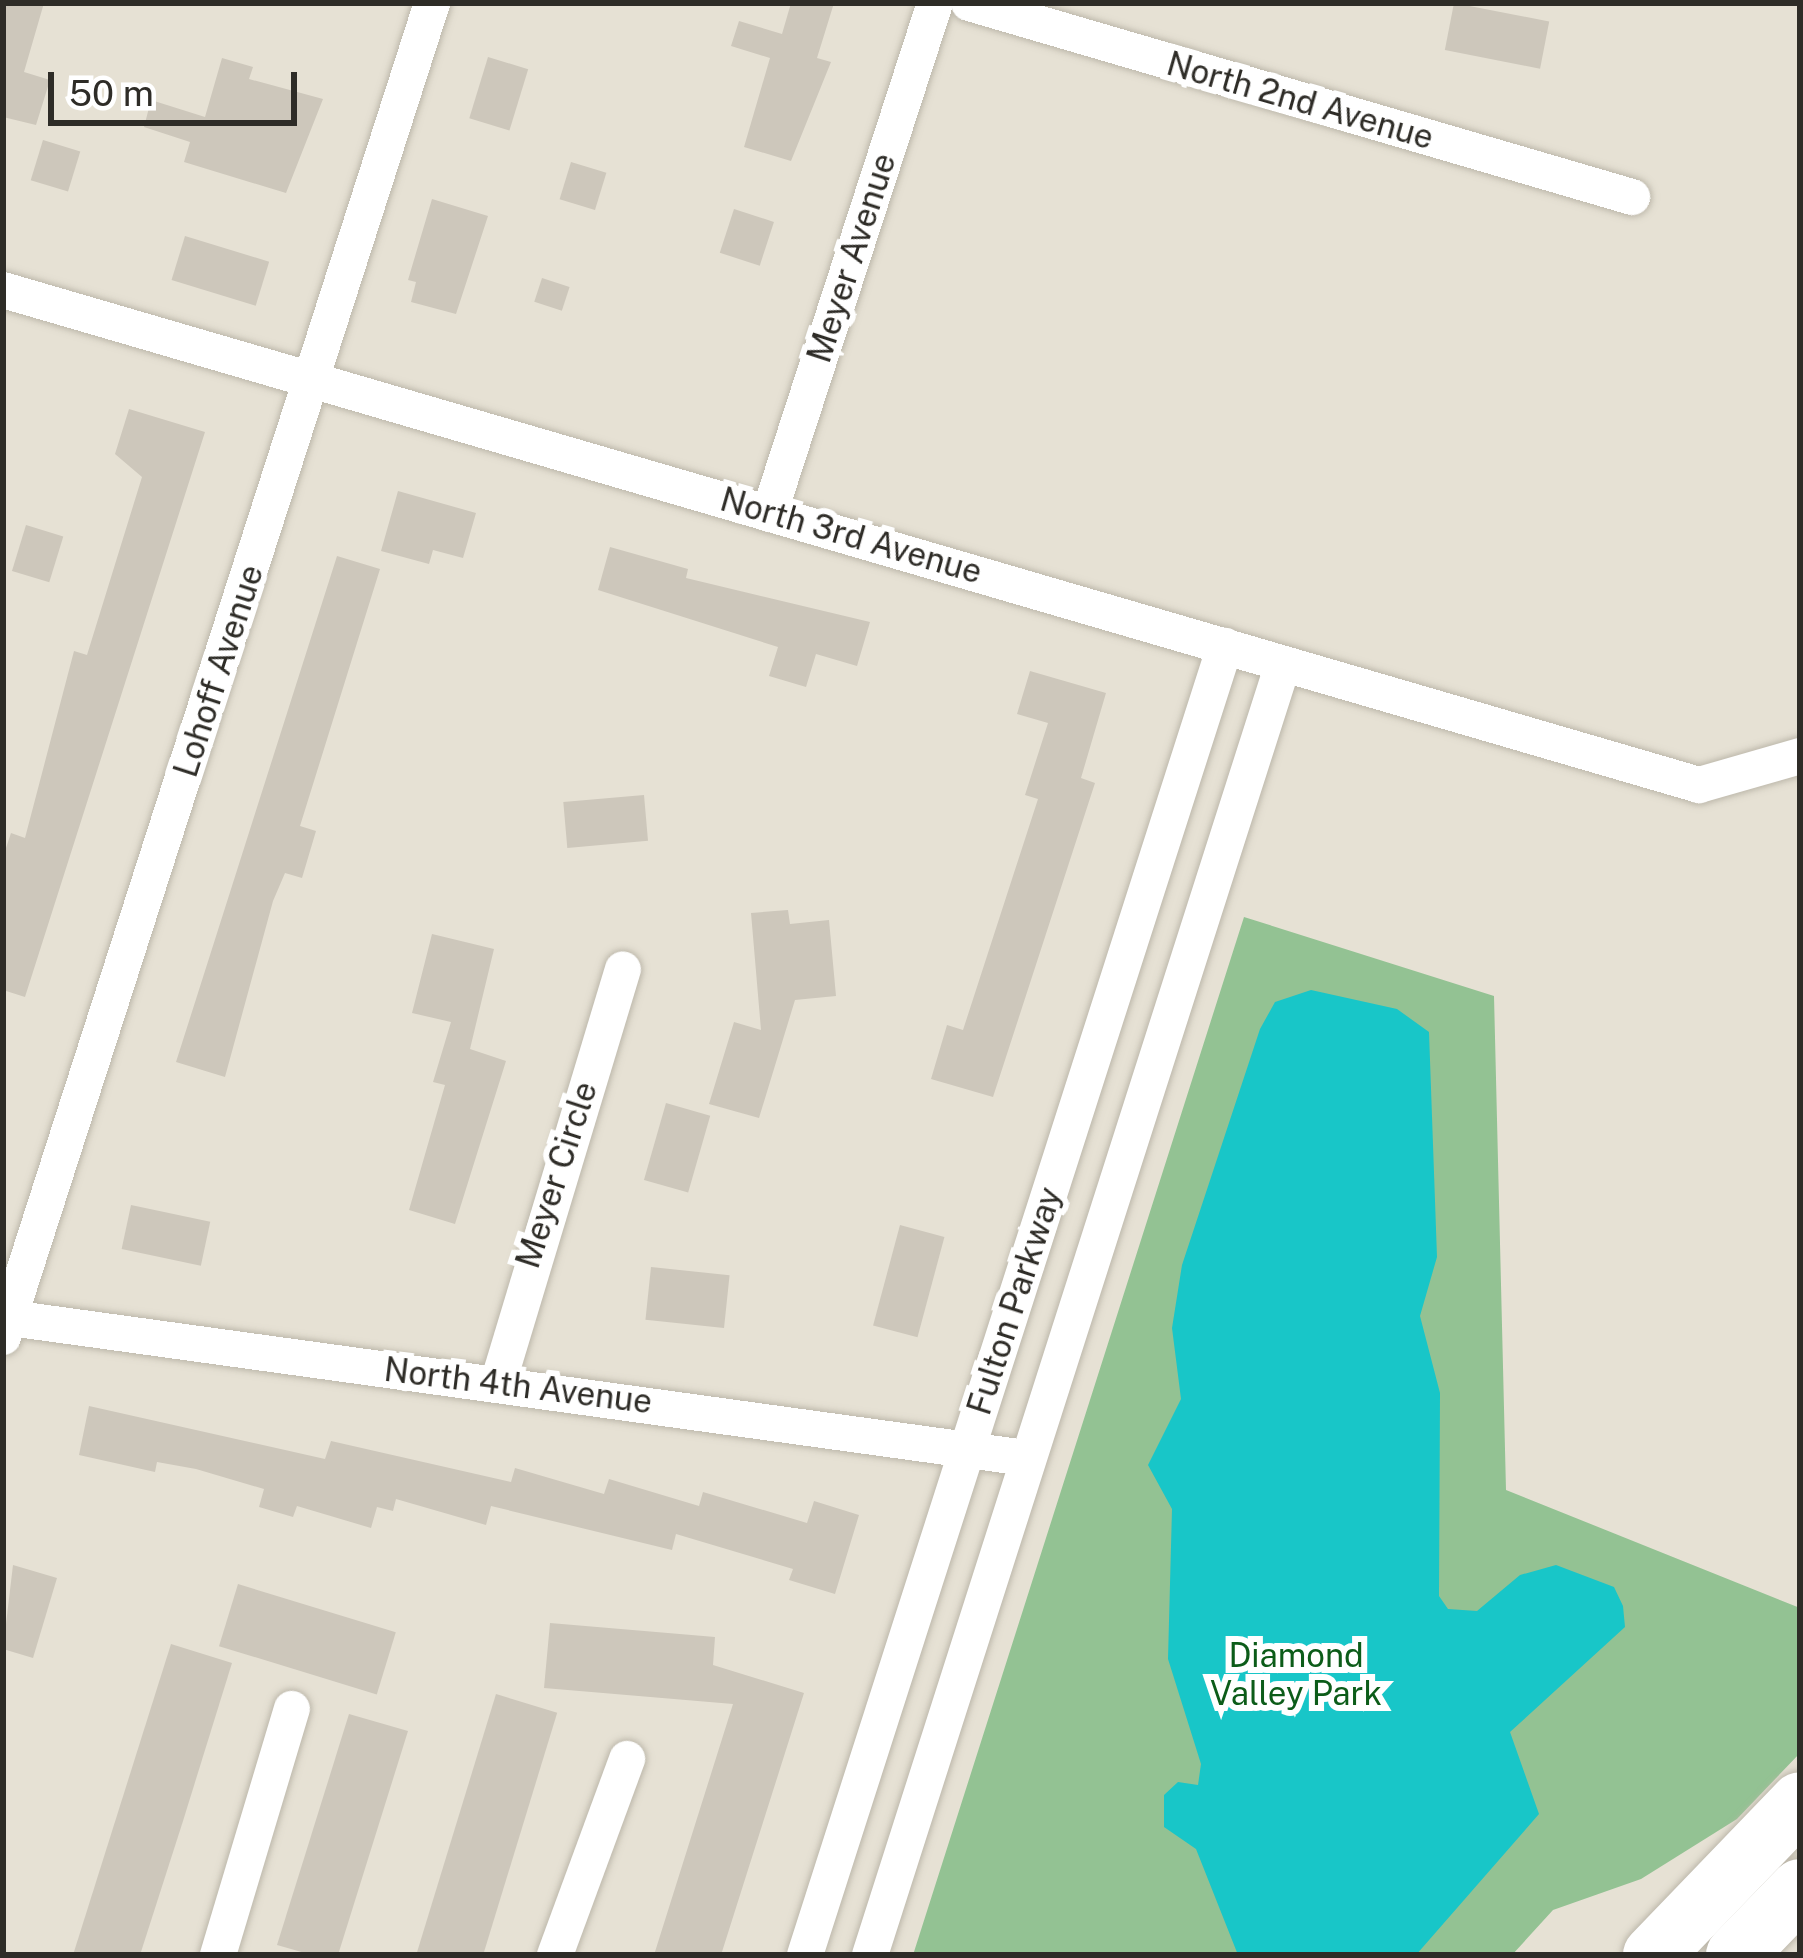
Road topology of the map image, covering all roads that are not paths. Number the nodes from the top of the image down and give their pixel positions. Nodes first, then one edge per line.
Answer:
1 (432, 3) edge
2 (935, 3) edge
3 (968, 3) edge
4 (1632, 197) dead end
5 (3, 290) edge
6 (314, 380) junction
7 (769, 514) junction
8 (1225, 646) junction
9 (1283, 664) junction
10 (1800, 756) edge
11 (623, 969) dead end
12 (5, 1324) edge
13 (498, 1383) junction
14 (966, 1446) junction
15 (1026, 1458) junction
16 (292, 1709) dead end
17 (627, 1759) dead end
18 (1800, 1802) edge
19 (1800, 1889) edge
20 (218, 1955) edge
21 (555, 1955) edge
22 (805, 1955) edge
23 (870, 1955) edge
24 (1653, 1955) edge
25 (1736, 1955) edge

1 - 6 street, Lohoff Avenue
2 - 7 street, Meyer Avenue
3 - 4 street, North 2nd Avenue
5 - 6 street, North 3rd Avenue
6 - 7 street, North 3rd Avenue
6 - 12 street, Lohoff Avenue
7 - 8 street, North 3rd Avenue
8 - 9 street, North 3rd Avenue
8 - 14 street, Fulton Parkway
9 - 10 street, North 3rd Avenue
9 - 15 street, Fulton Parkway
11 - 13 street, Meyer Circle
12 - 13 street, North 4th Avenue
13 - 14 street, North 4th Avenue
14 - 15 street, North 4th Avenue
14 - 22 street, Fulton Parkway
15 - 23 street, Fulton Parkway
16 - 20 street
17 - 21 street
18 - 24 main road
19 - 25 main road

